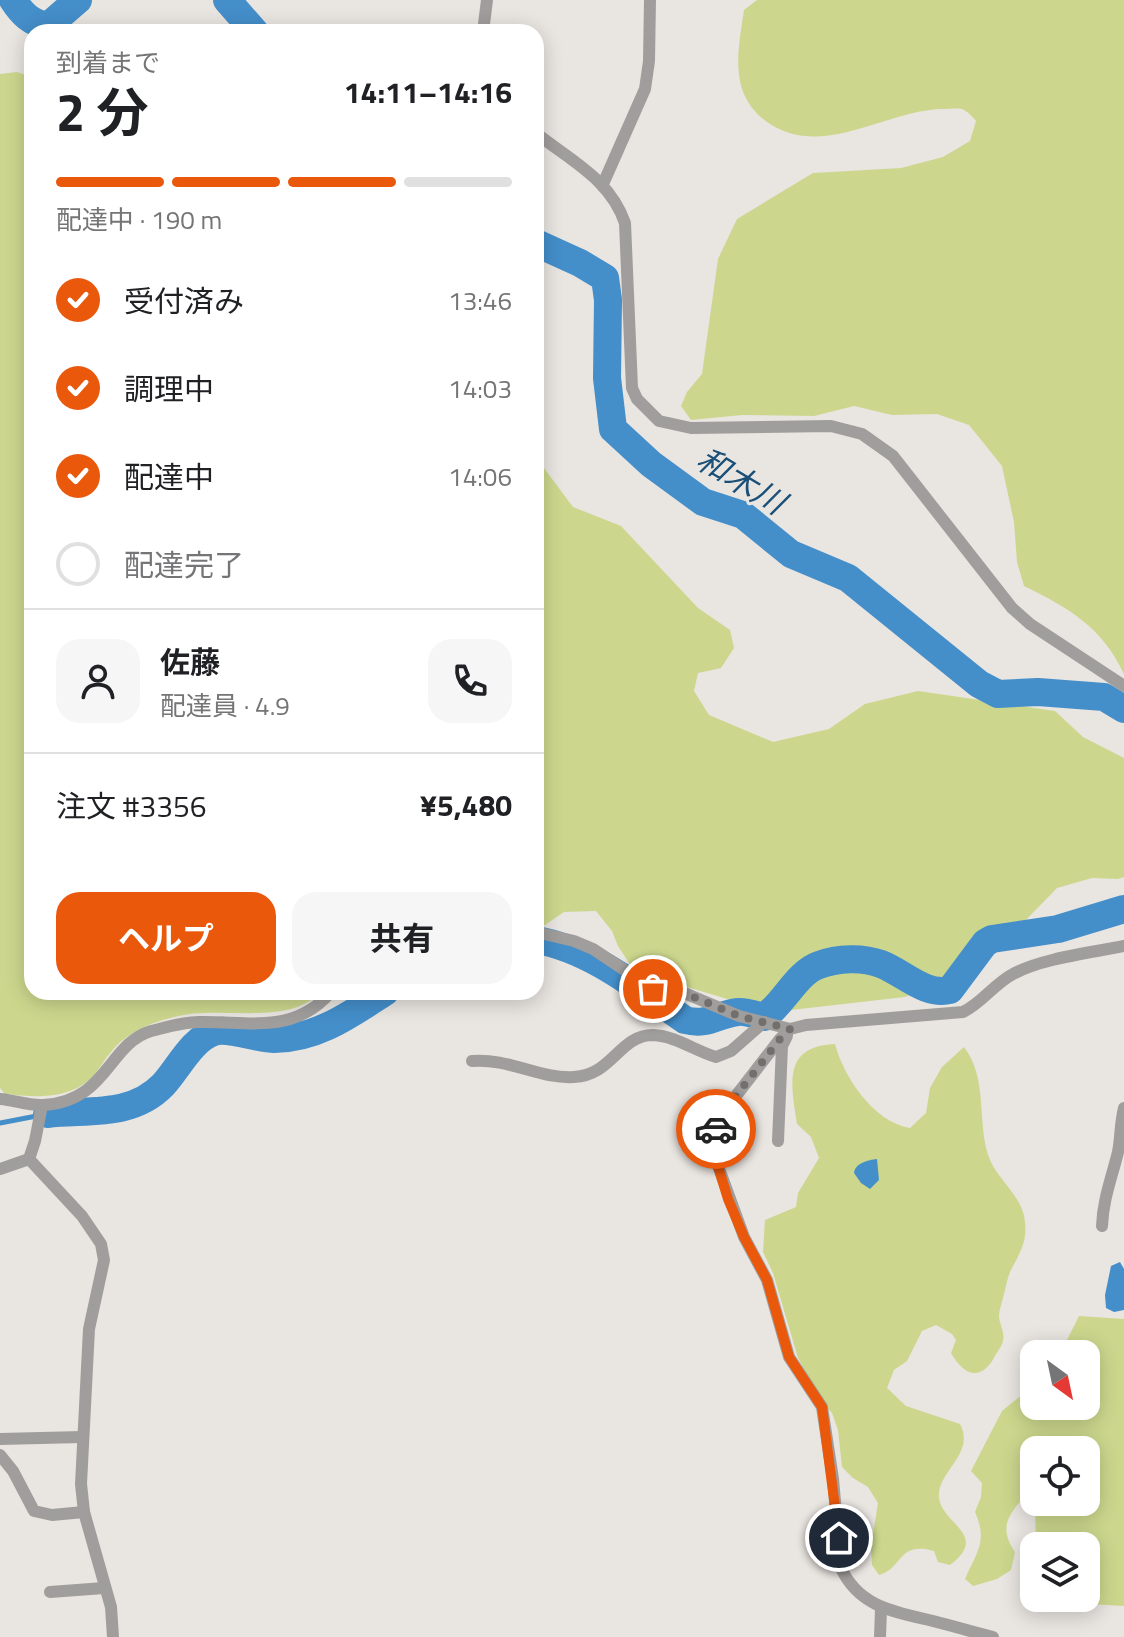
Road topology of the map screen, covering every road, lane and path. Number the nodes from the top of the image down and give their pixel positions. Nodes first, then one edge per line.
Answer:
1 (487, 0) edge
2 (650, 0) edge
3 (484, 24) edge
4 (544, 139) edge
5 (603, 184) junction
6 (1124, 686) edge
7 (544, 934) edge
8 (1124, 946) edge
9 (324, 1000) edge
10 (764, 1022) junction
11 (790, 1029) junction
12 (472, 1061) dead end
13 (0, 1099) edge
14 (42, 1107) junction
15 (1124, 1108) edge
16 (778, 1141) dead end
17 (29, 1159) junction
18 (0, 1169) edge
19 (1102, 1226) dead end
20 (82, 1437) junction
21 (0, 1439) edge
22 (0, 1455) edge
23 (84, 1512) junction
24 (104, 1588) junction
25 (50, 1592) dead end
26 (881, 1609) junction
27 (113, 1637) edge
28 (880, 1637) edge
29 (993, 1637) edge

1 - 3 street
2 - 5 street
4 - 5 street
5 - 6 street
7 - 10 street
8 - 11 street
9 - 14 street
10 - 11 street
10 - 12 street
11 - 16 street
11 - 26 street
13 - 14 street
14 - 17 street
15 - 19 street
17 - 18 street
17 - 20 street
20 - 21 street
20 - 23 street
22 - 23 street
23 - 24 street
24 - 25 street
24 - 27 street
26 - 28 street
26 - 29 street

